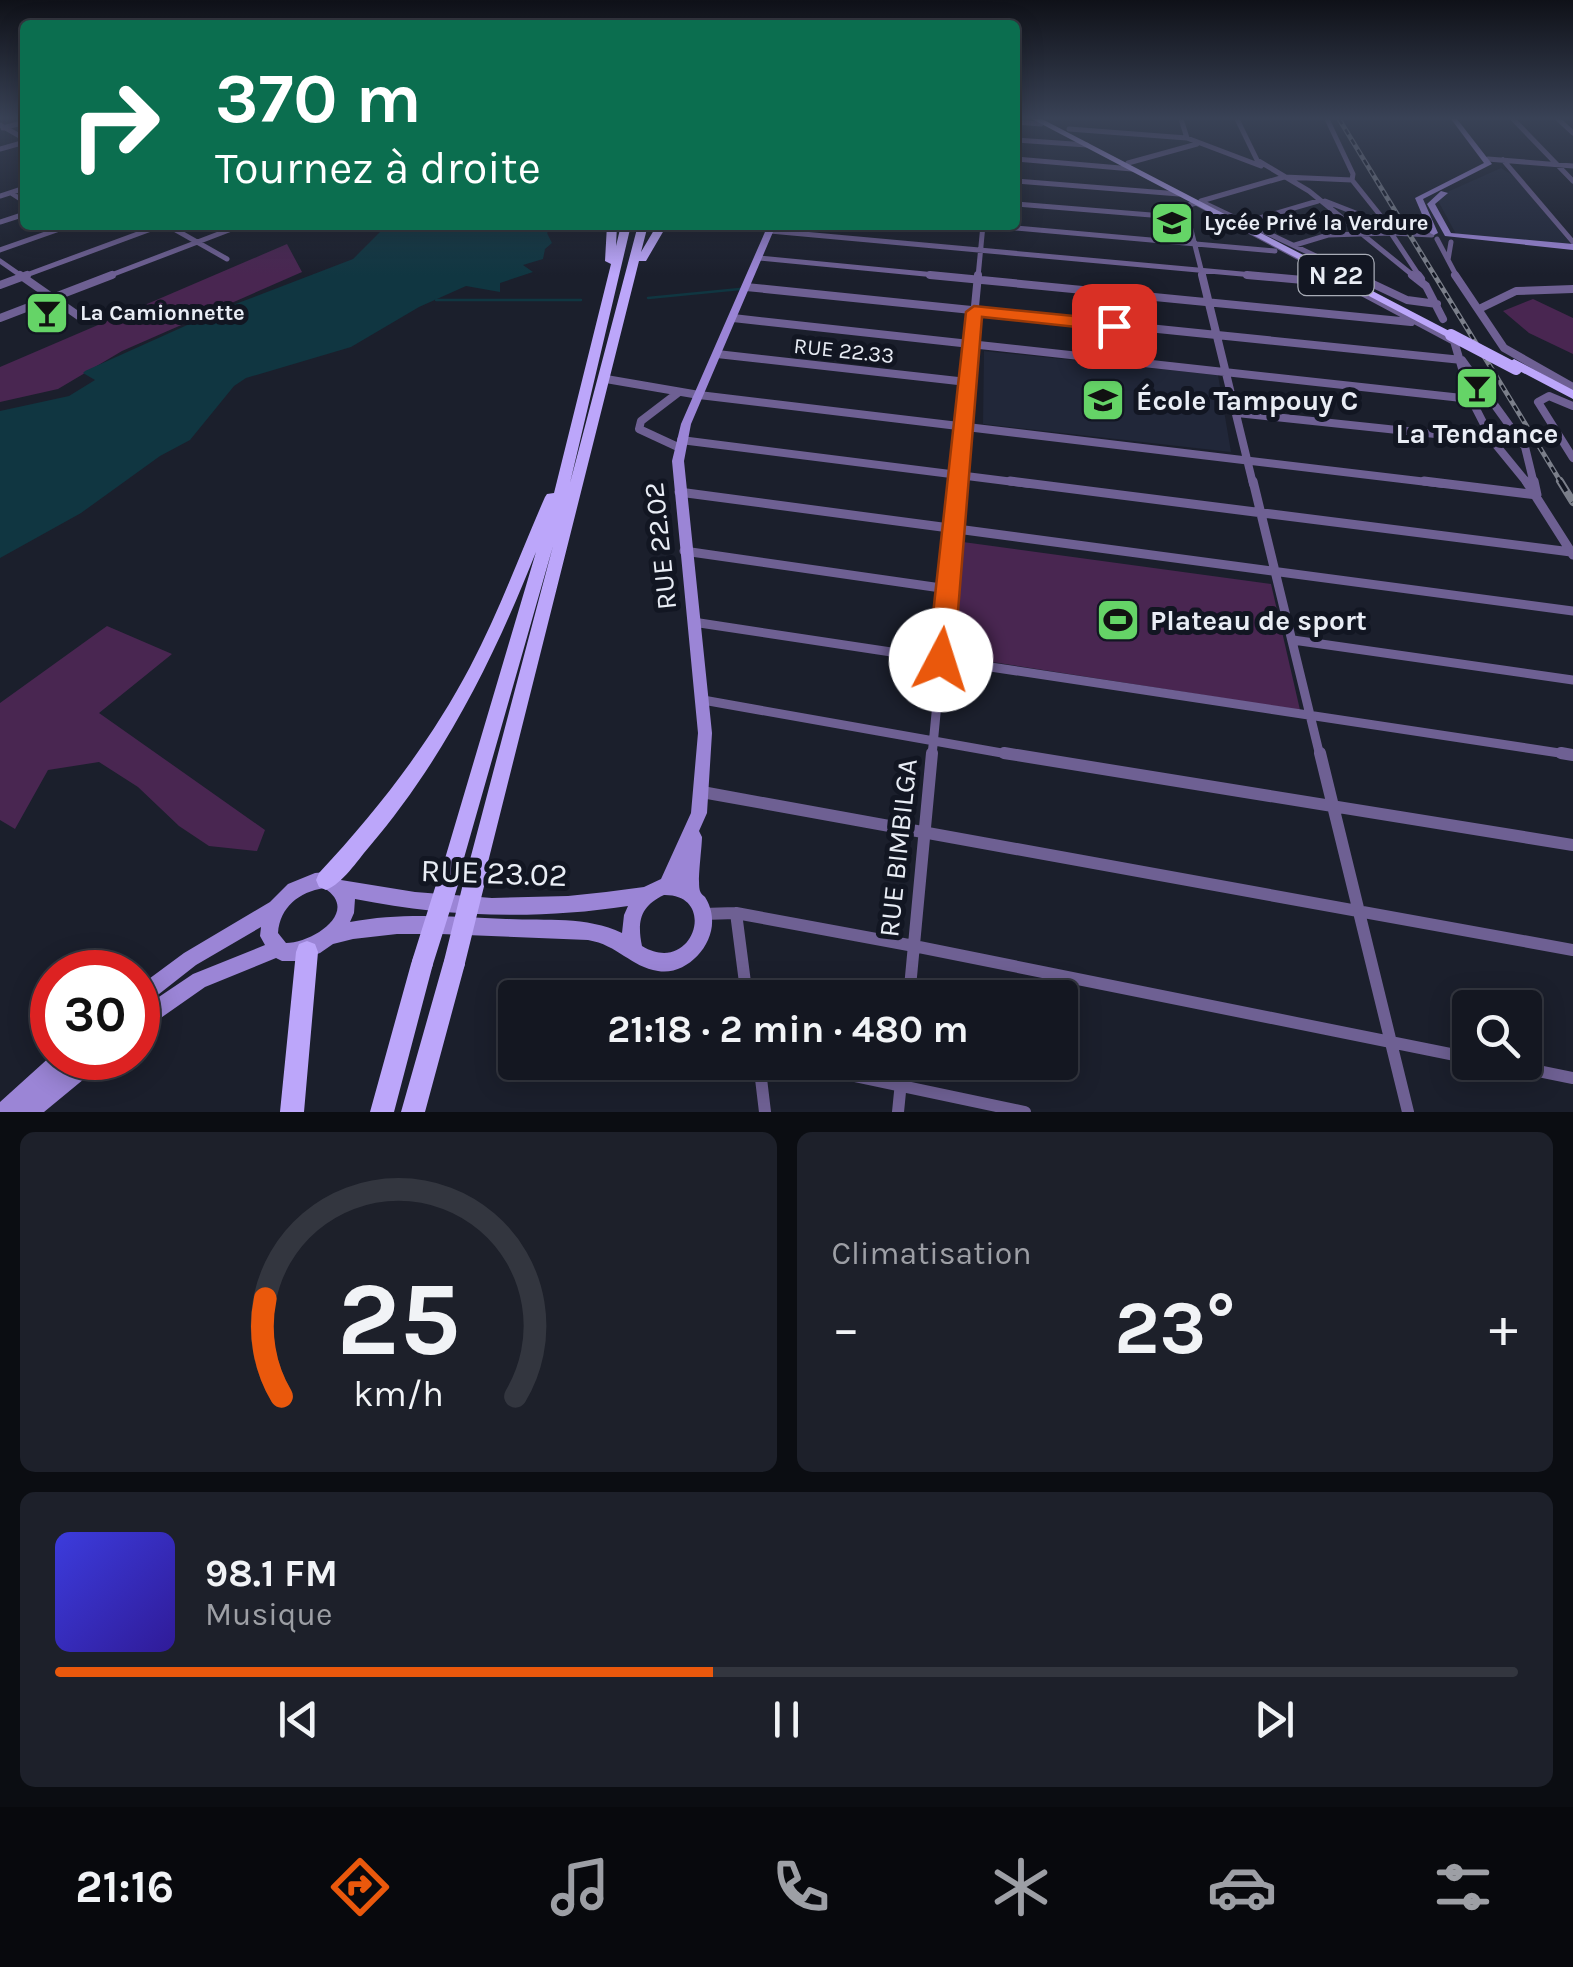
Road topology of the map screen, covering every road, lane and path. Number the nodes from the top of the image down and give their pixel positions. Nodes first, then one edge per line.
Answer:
1 (1139, 171) edge
2 (1139, 171) edge
3 (1273, 171) edge
4 (1352, 171) edge
5 (1479, 171) edge
6 (1491, 171) edge
7 (1506, 171) edge
8 (1284, 177) junction
9 (1352, 180) junction
10 (1020, 181) edge
11 (20, 190) edge
12 (11, 193) junction
13 (1179, 194) junction
14 (0, 196) edge
15 (20, 199) edge
16 (1318, 200) junction
17 (1198, 202) junction
18 (1020, 204) edge
19 (1188, 218) junction
20 (1246, 222) junction
21 (1020, 228) edge
22 (54, 230) edge
23 (150, 230) edge
24 (174, 230) edge
25 (229, 230) edge
26 (612, 230) edge
27 (625, 230) edge
28 (642, 230) edge
29 (658, 230) edge
30 (770, 230) edge
31 (788, 230) edge
32 (982, 230) edge
33 (1390, 230) junction
34 (1361, 233) junction
35 (1434, 236) junction
36 (1451, 240) junction
37 (1496, 240) junction
38 (198, 242) junction
39 (1196, 244) junction
40 (1295, 245) junction
41 (1573, 245) edge
42 (0, 250) edge
43 (980, 252) junction
44 (1283, 252) junction
45 (226, 258) dead end
46 (759, 258) junction
47 (1448, 260) junction
48 (0, 261) edge
49 (1203, 272) junction
50 (21, 277) junction
51 (977, 278) junction
52 (1343, 283) junction
53 (0, 284) edge
54 (1426, 286) junction
55 (746, 287) junction
56 (1573, 290) edge
57 (52, 297) junction
58 (1210, 302) junction
59 (1437, 304) junction
60 (1479, 309) junction
61 (974, 312) junction
62 (0, 318) edge
63 (733, 318) junction
64 (84, 320) dead end
65 (1418, 322) junction
66 (601, 330) junction
67 (1449, 331) junction
68 (616, 333) junction
69 (1219, 336) junction
70 (972, 346) junction
71 (718, 354) junction
72 (1462, 360) junction
73 (1227, 372) junction
74 (606, 380) junction
75 (967, 382) junction
76 (1573, 386) edge
77 (679, 392) junction
78 (699, 395) junction
79 (1471, 399) junction
80 (1573, 400) edge
81 (1237, 413) junction
82 (964, 428) junction
83 (1492, 440) junction
84 (681, 444) junction
85 (571, 452) junction
86 (1572, 456) edge
87 (1248, 459) junction
88 (958, 477) junction
89 (678, 492) junction
90 (1538, 495) junction
91 (1262, 514) junction
92 (953, 530) junction
93 (684, 551) junction
94 (1572, 554) edge
95 (1277, 575) junction
96 (948, 589) junction
97 (1573, 611) edge
98 (693, 622) junction
99 (1293, 640) junction
100 (941, 660) junction
101 (1573, 680) edge
102 (704, 700) junction
103 (1311, 716) junction
104 (934, 742) junction
105 (1573, 755) edge
106 (702, 792) junction
107 (1333, 804) junction
108 (694, 830) junction
109 (924, 832) junction
110 (1573, 845) edge
111 (333, 884) junction
112 (667, 886) junction
113 (646, 894) junction
114 (691, 894) junction
115 (276, 908) junction
116 (736, 913) junction
117 (1359, 913) junction
118 (703, 914) junction
119 (332, 936) junction
120 (914, 946) junction
121 (634, 948) junction
122 (277, 949) junction
123 (1573, 950) edge
124 (307, 952) junction
125 (745, 980) edge
126 (911, 980) edge
127 (160, 982) edge
128 (160, 1007) edge
129 (1391, 1042) junction
130 (1452, 1054) edge
131 (1542, 1072) edge
132 (1573, 1078) edge
133 (39, 1080) edge
134 (67, 1080) edge
135 (761, 1080) edge
136 (880, 1080) edge
137 (901, 1080) edge
138 (901, 1084) junction
139 (4, 1112) edge
140 (28, 1112) edge
141 (292, 1112) edge
142 (382, 1112) edge
143 (413, 1112) edge
144 (765, 1112) edge
145 (898, 1112) edge
146 (1025, 1112) edge
147 (1408, 1112) edge

1 - 13 main road, N 22
2 - 17 main road, N 22
3 - 8 street
4 - 9 street
5 - 35 street
6 - 36 street
7 - 41 street
8 - 9 street
8 - 16 street
8 - 17 street
9 - 33 street
10 - 13 street
11 - 12 street
12 - 14 street
12 - 15 street
13 - 17 main road, N 22
16 - 20 street
16 - 33 street
16 - 34 street
17 - 19 street
17 - 20 street
17 - 44 street
17 - 67 main road, N 22
18 - 19 street
19 - 39 street
20 - 40 street
21 - 39 street
22 - 42 street
23 - 50 street
24 - 38 street
25 - 38 street
26 - 66 main road
27 - 66 main road
28 - 68 main road
29 - 68 main road
30 - 46 street, RUE 22.02
31 - 43 street
32 - 43 street, RUE BIMBILGA
33 - 34 street
33 - 35 street
33 - 54 street
34 - 40 street
34 - 54 street
35 - 36 street
35 - 47 street
36 - 37 street
36 - 37 street
36 - 47 street
37 - 41 street
38 - 45 street
38 - 57 street
39 - 44 street
39 - 49 street
40 - 59 street
43 - 49 street
43 - 51 street, RUE BIMBILGA
44 - 52 street
46 - 51 street
46 - 55 street, RUE 22.02
47 - 60 street
48 - 50 street
49 - 52 street
49 - 58 street
50 - 53 street
50 - 57 street
51 - 58 street
51 - 61 street, RUE BIMBILGA
52 - 65 street
54 - 59 street
55 - 61 street
55 - 63 street, RUE 22.02
56 - 60 street
57 - 62 street
57 - 64 street
58 - 65 street
58 - 69 street
59 - 67 street
60 - 76 street
61 - 69 street
61 - 70 street, RUE BIMBILGA
63 - 70 street
63 - 71 street, RUE 22.02
65 - 67 street
66 - 85 main road
67 - 72 street
67 - 80 main road, N 22, bridge
68 - 74 main road
69 - 72 street
69 - 73 street
70 - 73 street
70 - 75 street, RUE BIMBILGA
71 - 75 street, RUE 22.33
71 - 78 street, RUE 22.02
72 - 79 street
72 - 90 street
73 - 79 street
73 - 81 street
74 - 77 street
74 - 143 main road, bridge
75 - 82 street, RUE BIMBILGA
77 - 78 street
77 - 84 street
78 - 82 street
78 - 84 street, RUE 22.02
79 - 83 street
80 - 86 street
81 - 83 street
81 - 87 street
82 - 87 street
82 - 88 street, RUE BIMBILGA
83 - 90 street
84 - 88 street
84 - 89 street, RUE 22.02
85 - 111 main road
85 - 142 main road, bridge
87 - 90 street
87 - 91 street
88 - 91 street
88 - 92 street, RUE BIMBILGA
89 - 92 street
89 - 93 street, RUE 22.02
90 - 94 street
91 - 94 street
91 - 95 street
92 - 95 street
92 - 96 street, RUE BIMBILGA
93 - 96 street
93 - 98 street, RUE 22.02
95 - 97 street
95 - 99 street
96 - 100 street, RUE BIMBILGA
98 - 100 street
98 - 102 street, RUE 22.02
99 - 101 street
99 - 103 street
100 - 103 street
100 - 104 street, RUE BIMBILGA
102 - 104 street
102 - 106 street
103 - 105 street
103 - 107 street
104 - 107 street
104 - 109 street, RUE BIMBILGA
106 - 108 street
106 - 109 street
107 - 110 street
107 - 117 street
108 - 112 street
108 - 114 street
109 - 117 street
109 - 120 street, RUE BIMBILGA
111 - 113 street, RUE 23.02
111 - 115 street
111 - 119 street
112 - 113 street, RUE 23.02
112 - 114 street
113 - 121 street
114 - 118 street
115 - 122 street
115 - 127 street
116 - 118 street
116 - 120 street
116 - 125 street
117 - 123 street
117 - 129 street
118 - 121 street, RUE 23.02
119 - 121 street, RUE 23.02
119 - 124 street, RUE 23.02
120 - 126 street, RUE BIMBILGA
120 - 129 street
122 - 124 street
122 - 128 street
124 - 141 main road
129 - 130 street
129 - 147 street
131 - 132 street
133 - 139 street
134 - 140 street
135 - 144 street
136 - 138 street
137 - 138 street
138 - 145 street
138 - 146 street

